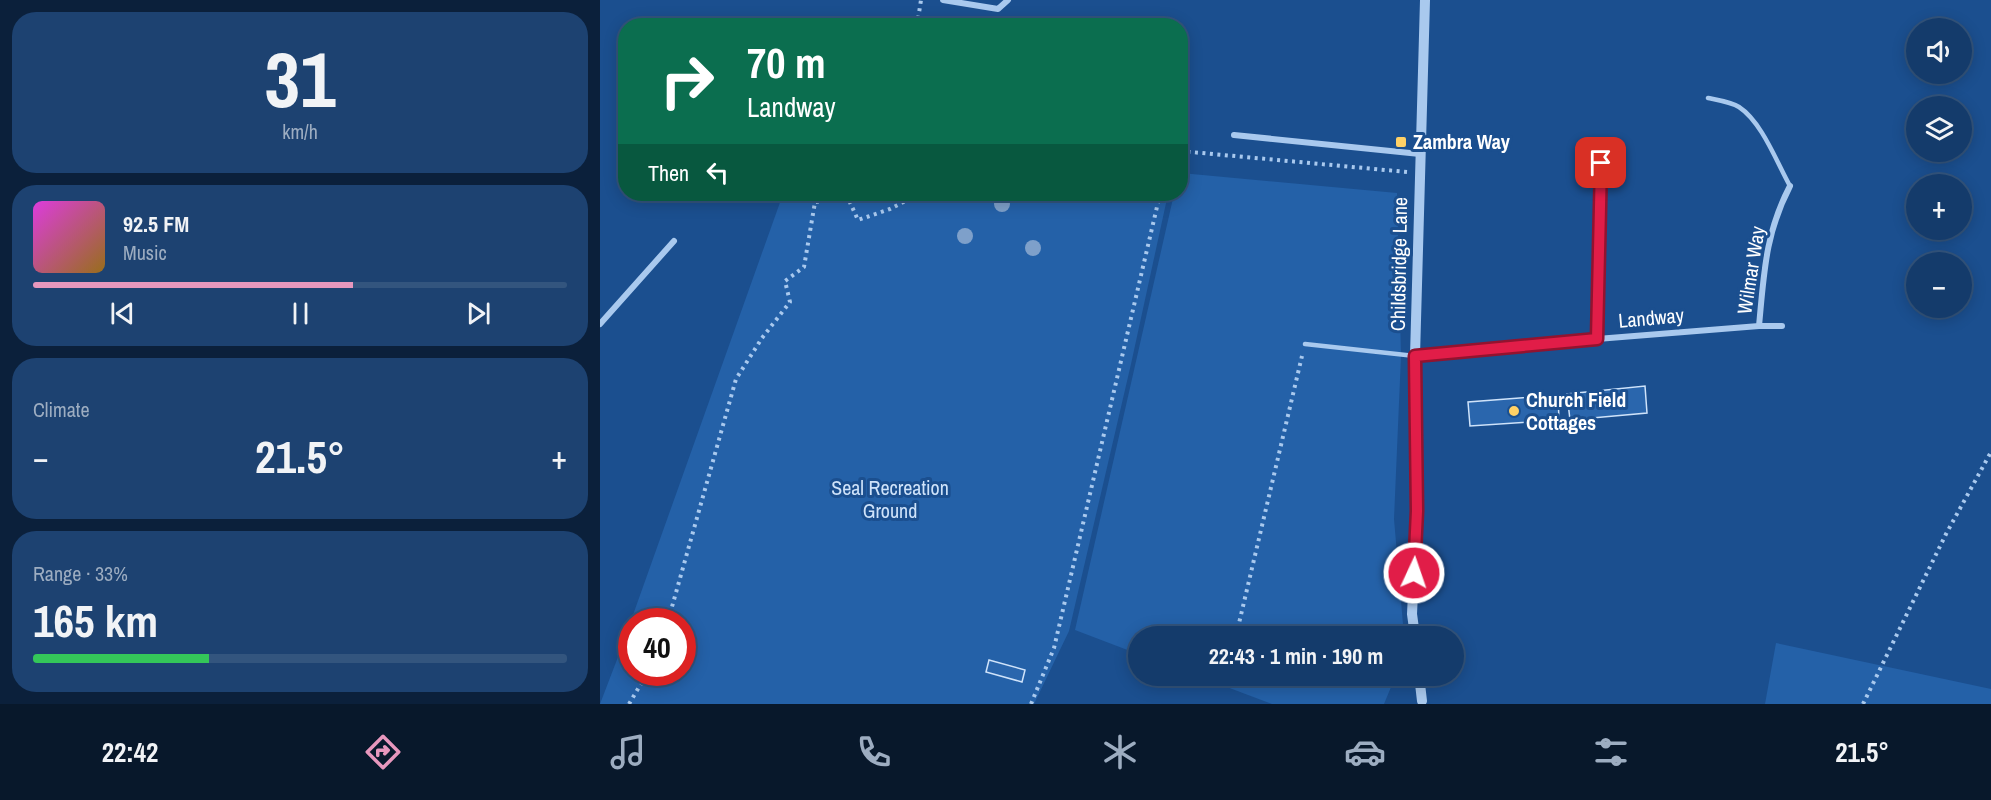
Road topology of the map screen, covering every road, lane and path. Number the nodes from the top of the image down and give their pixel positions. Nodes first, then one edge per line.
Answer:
1 (921, 0) edge
2 (943, 0) edge
3 (1008, 0) edge
4 (1425, 0) edge
5 (918, 18) edge
6 (1708, 98) dead end
7 (1234, 135) dead end
8 (1188, 152) edge
9 (1420, 154) junction
10 (1601, 163) dead end
11 (1419, 173) junction
12 (1790, 186) joint
13 (820, 201) edge
14 (850, 201) edge
15 (905, 201) edge
16 (1158, 201) edge
17 (674, 241) dead end
18 (600, 324) edge
19 (1759, 326) junction
20 (1782, 326) dead end
21 (1597, 339) junction
22 (1305, 344) joint
23 (1415, 356) junction
24 (1991, 452) edge
25 (672, 608) edge
26 (1238, 626) edge
27 (1413, 626) edge
28 (640, 686) edge
29 (1421, 686) edge
30 (1423, 703) edge
31 (629, 704) edge
32 (1031, 704) edge
33 (1863, 704) edge

1 - 5 path
2 - 3 street
4 - 9 street, Childsbridge Lane
6 - 12 lane
7 - 9 street
8 - 11 path
9 - 11 street, Childsbridge Lane
10 - 21 street
11 - 23 street, Childsbridge Lane
12 - 19 street, Wilmar Way
13 - 25 path
14 - 15 path
16 - 32 path
17 - 18 street
19 - 20 street, Landway
19 - 21 street, Landway
21 - 23 street, Landway
22 - 23 lane
22 - 26 path
23 - 27 street, Childsbridge Lane
24 - 33 path
28 - 31 path
29 - 30 street

